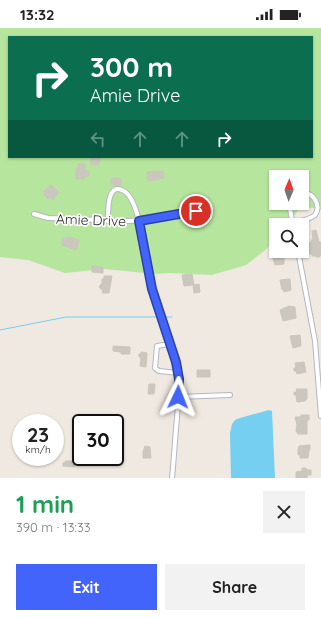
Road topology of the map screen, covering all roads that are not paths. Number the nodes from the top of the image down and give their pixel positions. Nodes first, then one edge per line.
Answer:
1 (309, 194) edge
2 (196, 211) dead end
3 (34, 214) dead end
4 (309, 219) edge
5 (108, 221) junction
6 (139, 221) junction
7 (299, 258) edge
8 (170, 344) junction
9 (178, 373) junction
10 (230, 395) dead end
11 (178, 397) junction
12 (321, 416) edge
13 (172, 478) edge

1 - 4 street
2 - 6 street, Amie Drive
3 - 5 street, Amie Drive
5 - 6 street, Amie Drive
5 - 6 street
6 - 8 street
7 - 12 street
8 - 9 street
8 - 9 street
9 - 11 street
10 - 11 street
11 - 13 street

